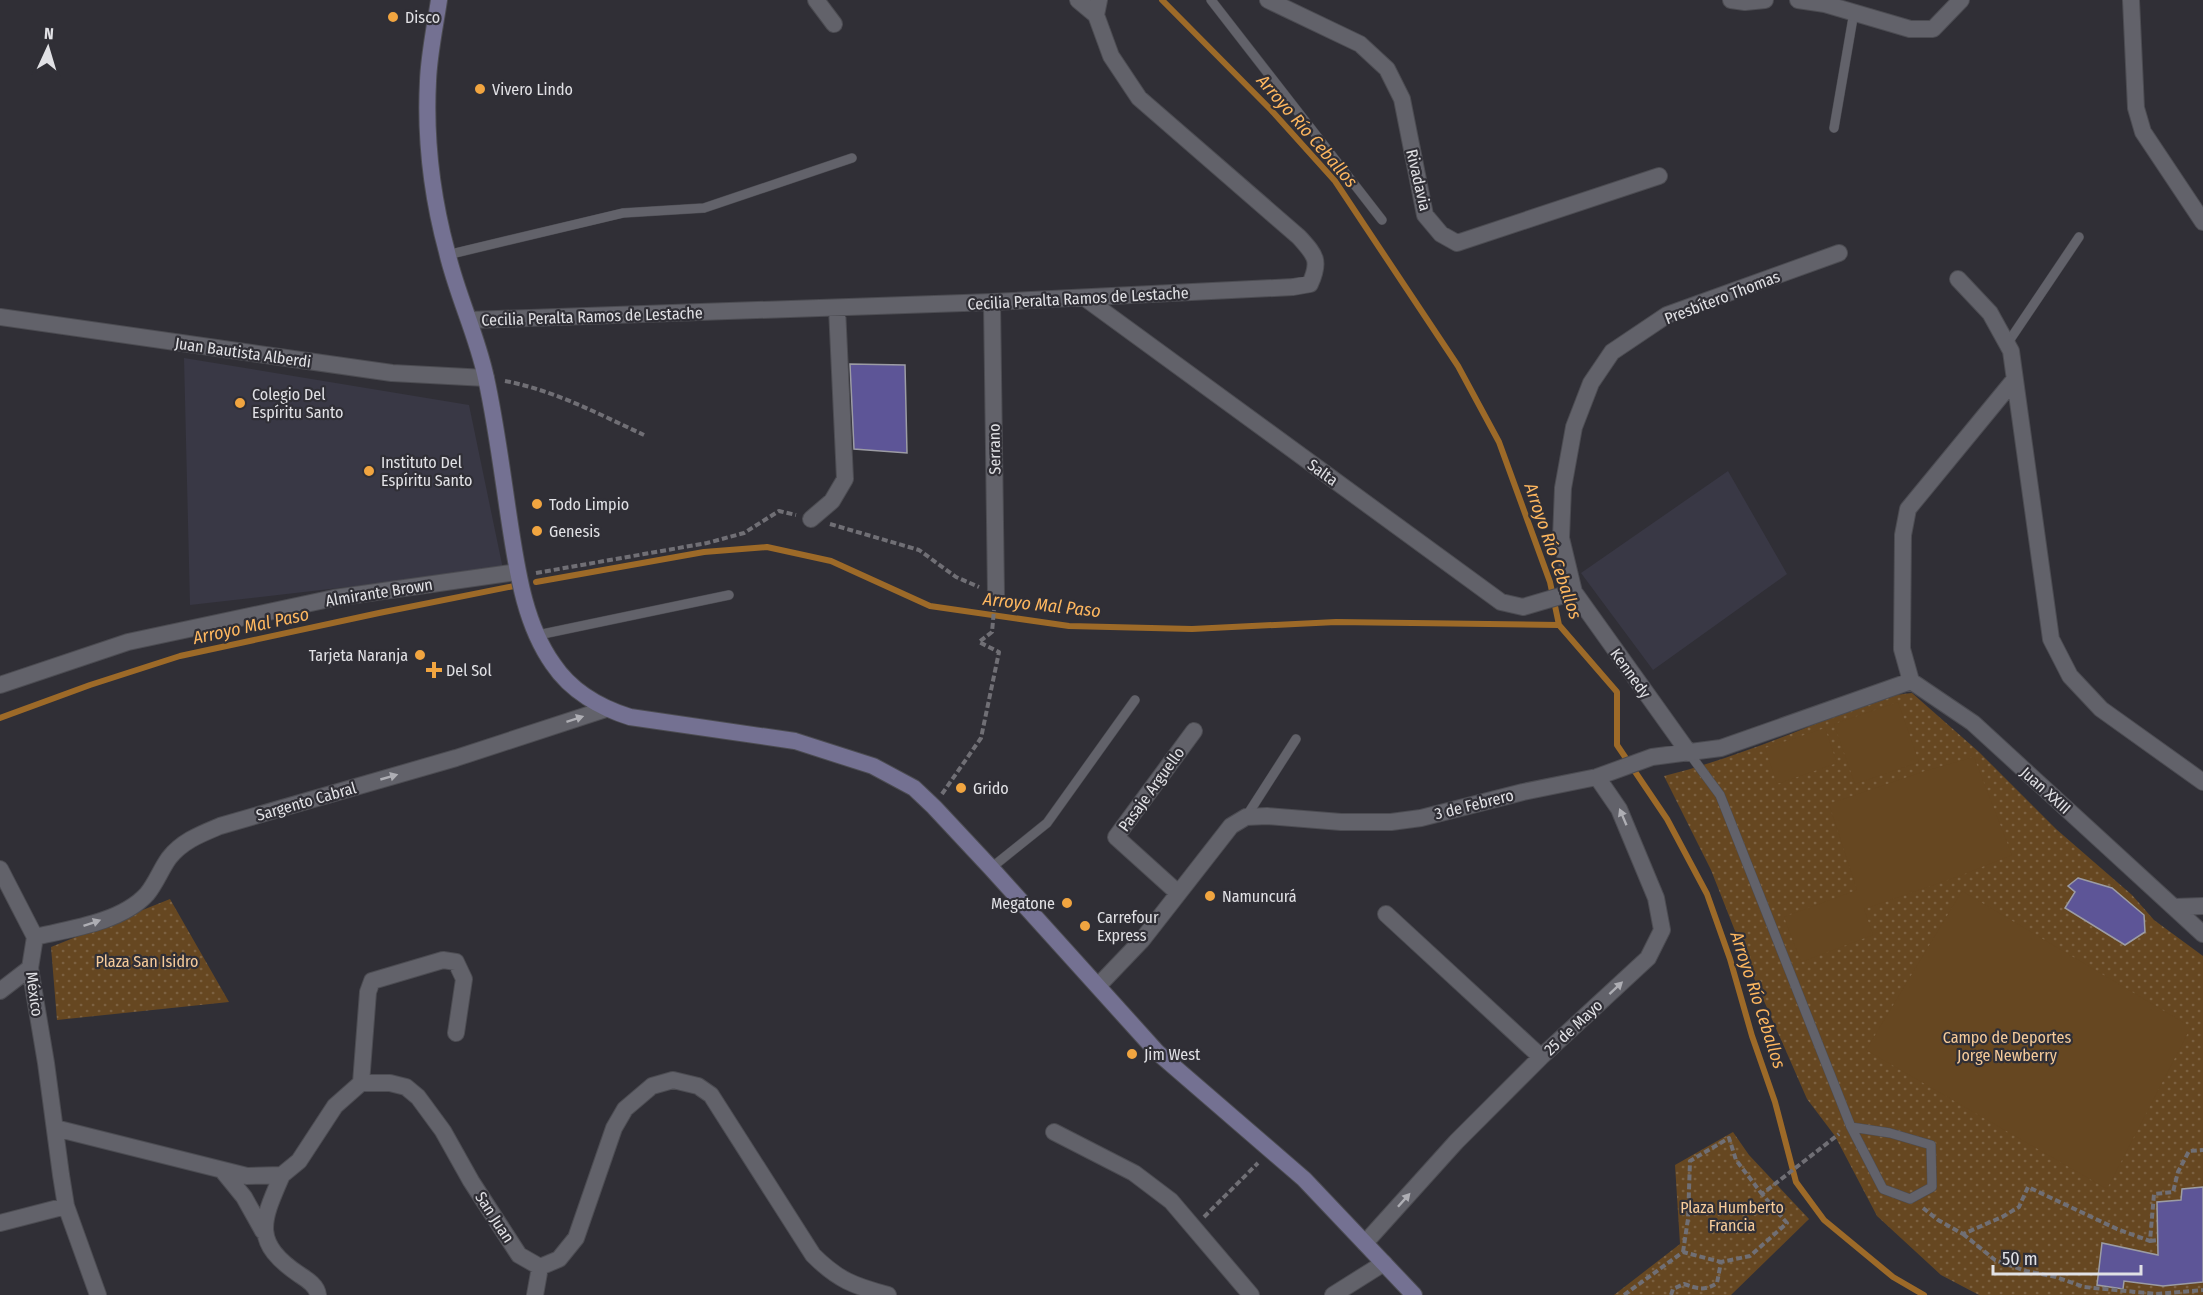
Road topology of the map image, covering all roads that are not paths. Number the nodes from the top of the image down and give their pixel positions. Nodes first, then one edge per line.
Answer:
1 (439, 0) edge
2 (816, 0) edge
3 (1078, 0) edge
4 (1211, 0) edge
5 (1268, 0) edge
6 (1731, 0) edge
7 (1765, 0) edge
8 (1798, 0) edge
9 (1961, 0) edge
10 (2131, 0) edge
11 (1098, 8) edge
12 (1854, 12) junction
13 (834, 24) dead end
14 (1834, 128) dead end
15 (852, 158) dead end
16 (1659, 176) dead end
17 (1382, 220) dead end
18 (2203, 222) edge
19 (2079, 237) dead end
20 (1839, 253) dead end
21 (447, 255) junction
22 (1958, 279) dead end
23 (1085, 298) junction
24 (992, 302) junction
25 (837, 308) junction
26 (0, 317) edge
27 (470, 320) junction
28 (2007, 344) junction
29 (486, 378) junction
30 (2014, 380) junction
31 (811, 519) road end
32 (517, 572) junction
33 (1574, 592) junction
34 (729, 594) dead end
35 (995, 598) road end
36 (538, 635) junction
37 (1911, 681) junction
38 (0, 686) edge
39 (1135, 700) dead end
40 (606, 709) junction
41 (1194, 731) dead end
42 (1296, 739) dead end
43 (1689, 753) junction
44 (1604, 774) junction
45 (2203, 782) edge
46 (1246, 818) junction
47 (991, 868) junction
48 (0, 869) edge
49 (1178, 893) junction
50 (2203, 906) edge
51 (2174, 907) junction
52 (1386, 914) dead end
53 (2203, 934) edge
54 (35, 937) junction
55 (30, 968) junction
56 (1098, 986) junction
57 (0, 991) edge
58 (456, 1033) dead end
59 (1541, 1057) junction
60 (361, 1083) junction
61 (1851, 1127) junction
62 (55, 1128) junction
63 (1054, 1132) dead end
64 (222, 1170) junction
65 (282, 1175) junction
66 (66, 1206) junction
67 (0, 1223) edge
68 (263, 1230) junction
69 (1365, 1243) junction
70 (1384, 1263) junction
71 (540, 1267) junction
72 (98, 1295) edge
73 (318, 1295) edge
74 (535, 1295) edge
75 (888, 1295) edge
76 (1251, 1295) edge
77 (1333, 1295) edge
78 (1414, 1295) edge

1 - 21 main road
2 - 13 street
3 - 11 street
4 - 17 lane
5 - 16 street, Rivadavia
6 - 7 street
8 - 12 street
9 - 12 street
10 - 18 street
11 - 23 street, Cecilia Peralta Ramos de Lestache
12 - 14 lane
15 - 21 lane
19 - 28 lane
20 - 33 street, Presbítero Thomas
21 - 27 main road
22 - 28 street
23 - 24 street, Cecilia Peralta Ramos de Lestache
23 - 33 street, Salta
24 - 25 street, Cecilia Peralta Ramos de Lestache
24 - 35 street, Serrano
25 - 27 street, Cecilia Peralta Ramos de Lestache
25 - 31 street
26 - 29 street, Juan Bautista Alberdi
27 - 29 main road
28 - 30 street
29 - 32 main road
30 - 37 street
30 - 45 street
32 - 36 main road
32 - 38 street, Almirante Brown
33 - 43 street, Kennedy
34 - 36 lane
36 - 40 main road
37 - 43 street, 3 de Febrero
37 - 51 street, Juan XXIII
39 - 47 lane
40 - 47 main road
54 -> 40 street, Sargento Cabral
41 - 49 street, Pasaje Arguello
42 - 46 lane
43 - 44 street, 3 de Febrero
43 - 61 lane
44 - 46 street, 3 de Febrero
59 -> 44 street, 25 de Mayo
46 - 49 street
47 - 56 main road
48 - 54 street
49 - 56 street
50 - 51 street
51 - 53 street, Juan XXIII
52 - 59 street
54 - 55 street, México
55 - 57 street
55 - 62 street, México
56 - 69 main road
58 - 60 street
69 -> 59 street, 25 de Mayo
60 - 65 street
60 - 71 street, San Juan
61 - 61 lane
62 - 64 street
62 - 66 street, México
63 - 76 street
64 - 65 street
64 - 68 street
65 - 68 street
66 - 67 street
66 - 72 street, México
68 - 73 street
69 - 70 main road
70 - 77 street
70 - 78 main road
71 - 74 street
71 - 75 street

